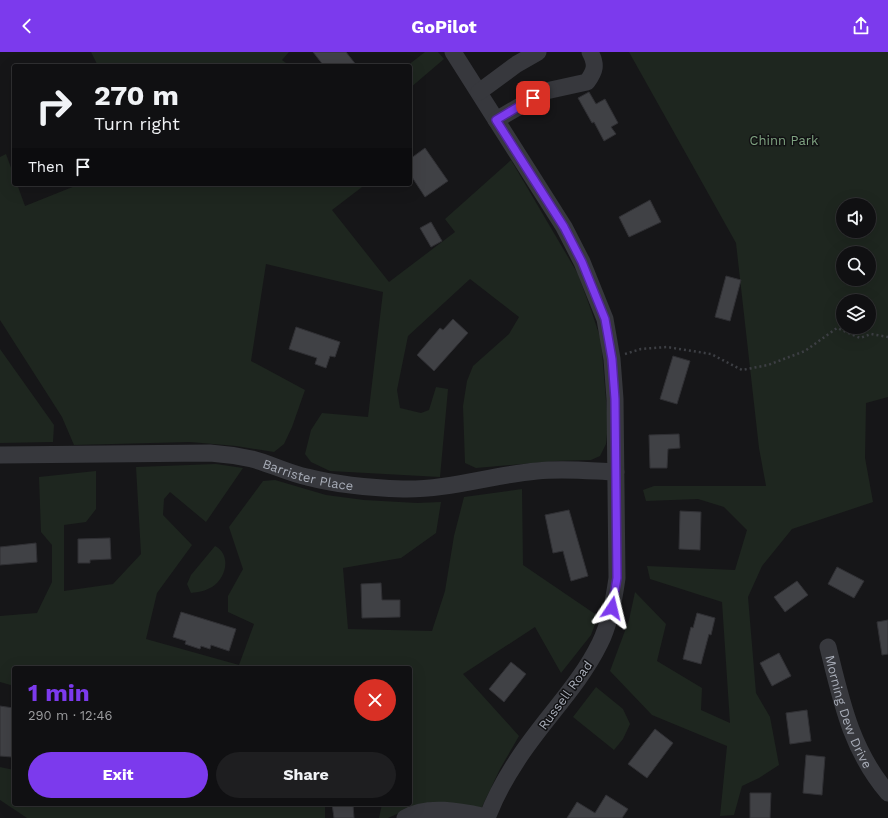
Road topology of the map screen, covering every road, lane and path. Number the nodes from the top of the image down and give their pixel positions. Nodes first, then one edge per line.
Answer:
1 (453, 52) edge
2 (538, 52) edge
3 (590, 52) edge
4 (479, 92) junction
5 (496, 120) junction
6 (888, 337) edge
7 (612, 359) junction
8 (0, 455) edge
9 (616, 472) junction
10 (828, 647) dead end
11 (888, 793) edge
12 (487, 817) edge
13 (406, 818) edge

1 - 4 street, Russell Road
2 - 4 street
3 - 5 street
4 - 5 street, Russell Road
5 - 7 street, Russell Road
6 - 7 path
7 - 9 street, Russell Road
8 - 9 street, Barrister Place
9 - 12 street, Russell Road
10 - 11 street, Morning Dew Drive
12 - 13 street

